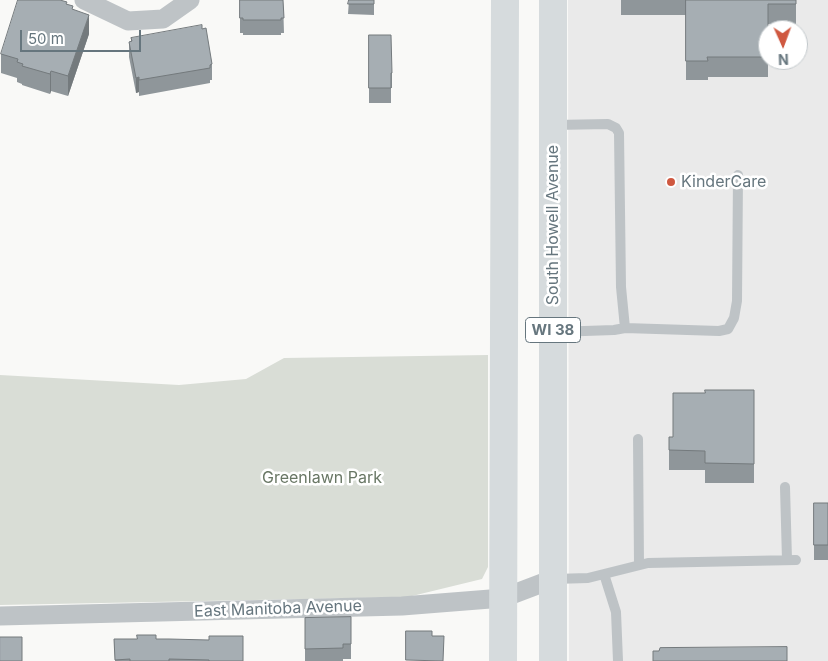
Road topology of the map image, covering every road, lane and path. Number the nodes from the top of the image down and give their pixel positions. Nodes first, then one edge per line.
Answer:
1 (84, 0) edge
2 (190, 0) edge
3 (505, 0) edge
4 (553, 0) edge
5 (552, 125) junction
6 (738, 175) dead end
7 (625, 328) junction
8 (553, 332) junction
9 (638, 439) dead end
10 (785, 487) dead end
11 (639, 565) junction
12 (604, 574) junction
13 (553, 579) junction
14 (504, 598) junction
15 (0, 616) edge
16 (503, 661) edge
17 (553, 661) edge
18 (618, 661) edge

1 - 2 street
3 - 14 main road, WI 38
4 - 5 main road, South Howell Avenue / WI 38
5 - 7 lane
5 - 8 main road, South Howell Avenue / WI 38
6 - 7 lane
7 - 8 lane
8 - 13 main road, South Howell Avenue / WI 38
9 - 11 lane
10 - 11 lane
11 - 12 lane
12 - 13 lane
12 - 18 lane
13 - 14 street, East Manitoba Avenue
13 - 17 main road, South Howell Avenue / WI 38
14 - 15 street, East Manitoba Avenue
14 - 16 main road, WI 38

